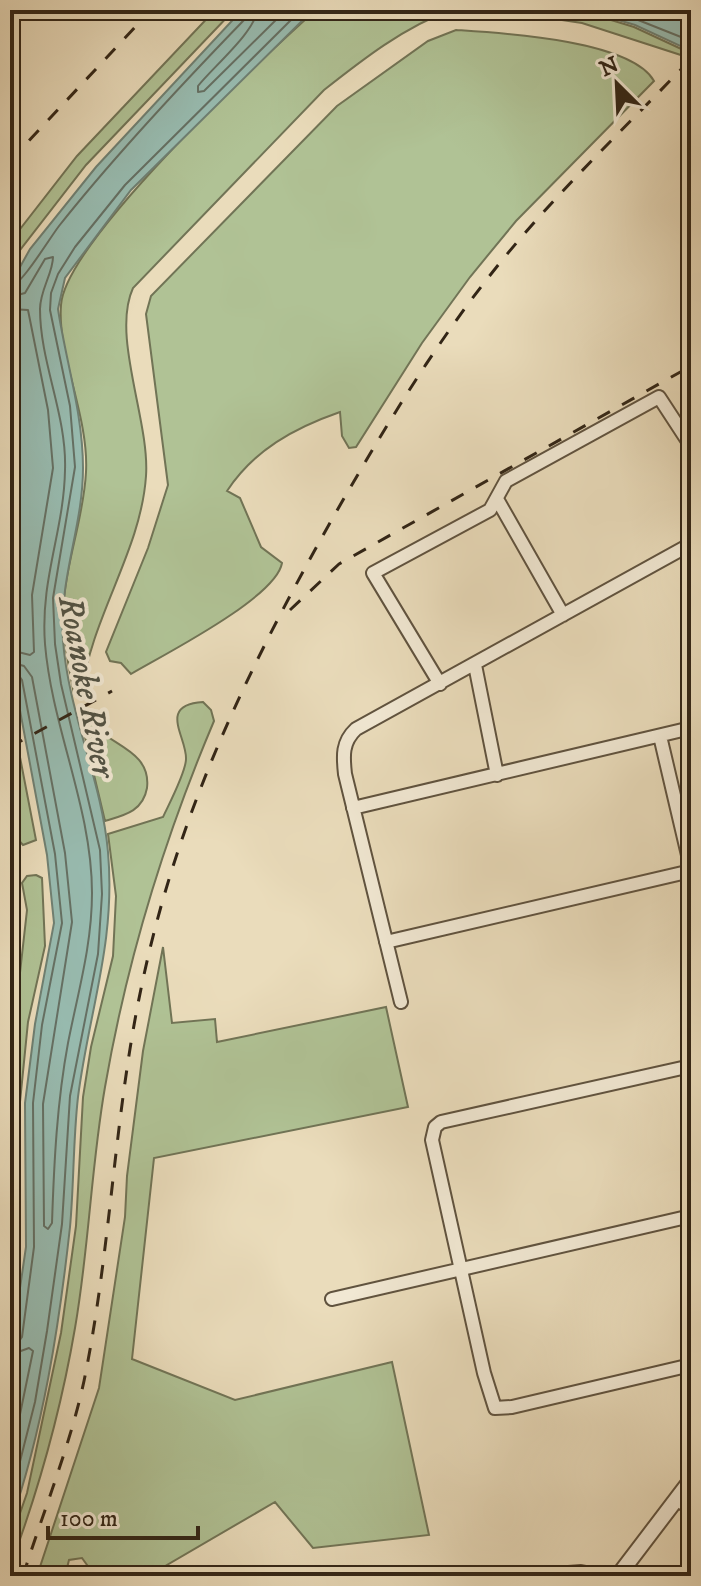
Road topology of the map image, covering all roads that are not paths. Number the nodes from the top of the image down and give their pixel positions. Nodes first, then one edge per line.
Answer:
1 (691, 446) edge
2 (497, 499) junction
3 (691, 544) edge
4 (563, 615) junction
5 (475, 665) junction
6 (440, 684) junction
7 (691, 728) edge
8 (660, 736) junction
9 (497, 775) junction
10 (353, 808) junction
11 (691, 870) edge
12 (386, 942) junction
13 (401, 1002) dead end
14 (691, 1066) edge
15 (691, 1216) edge
16 (462, 1269) junction
17 (332, 1299) dead end
18 (691, 1365) edge
19 (691, 1480) edge
20 (678, 1500) junction
21 (691, 1509) edge
22 (531, 1576) edge
23 (601, 1576) edge
24 (618, 1576) edge

1 - 2 street
2 - 4 street
2 - 6 street
3 - 4 street
4 - 5 street
5 - 6 street
5 - 9 street
6 - 10 street
7 - 8 street
8 - 9 street
8 - 11 street
9 - 10 street
10 - 12 street
11 - 12 street
12 - 13 street
14 - 16 street
15 - 16 street
16 - 17 street
16 - 18 street
19 - 20 street
20 - 21 street
20 - 24 street
22 - 23 street

